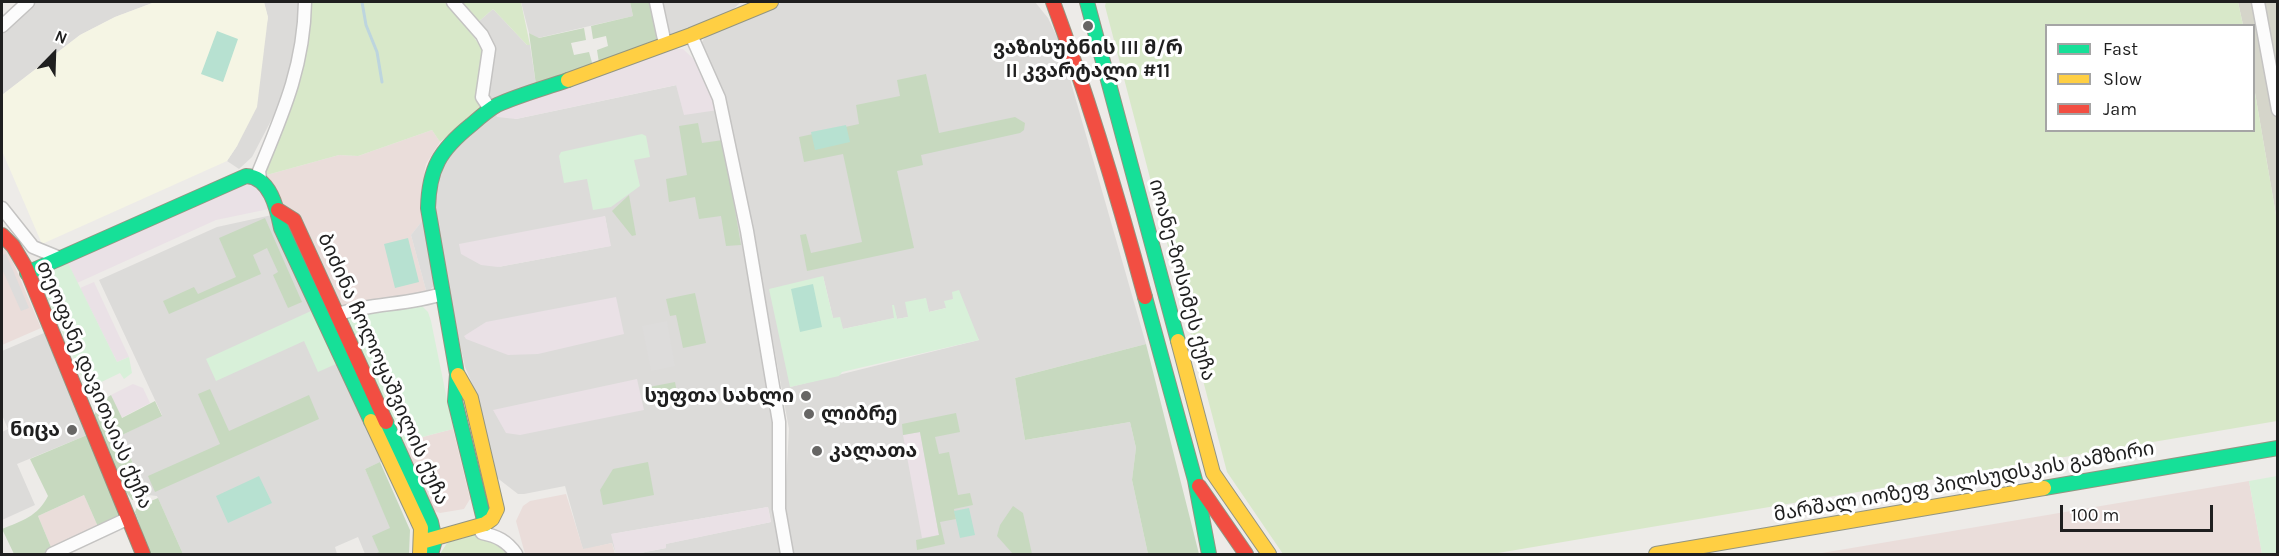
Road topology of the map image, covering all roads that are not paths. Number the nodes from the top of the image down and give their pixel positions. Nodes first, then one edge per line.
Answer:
1 (28, 2) edge
2 (305, 2) edge
3 (453, 2) edge
4 (656, 2) edge
5 (771, 2) edge
6 (1053, 2) edge
7 (1087, 2) edge
8 (2258, 2) edge
9 (751, 5) edge
10 (2, 26) edge
11 (691, 35) junction
12 (665, 44) junction
13 (490, 109) junction
14 (2277, 110) edge
15 (260, 179) junction
16 (2, 208) edge
17 (278, 210) junction
18 (2, 236) edge
19 (60, 258) junction
20 (27, 273) junction
21 (442, 294) junction
22 (340, 319) junction
23 (328, 331) junction
24 (362, 387) junction
25 (2277, 448) edge
26 (1210, 462) junction
27 (1193, 473) junction
28 (129, 518) junction
29 (482, 525) junction
30 (426, 545) edge
31 (52, 555) edge
32 (143, 555) edge
33 (431, 555) edge
34 (516, 555) edge
35 (787, 555) edge
36 (1209, 555) edge
37 (1246, 555) edge
38 (1269, 555) edge
39 (1656, 555) edge

1 - 10 street
2 - 15 street
3 - 13 street
4 - 12 street
5 - 9 street
6 - 27 street, იოანე-ზოსიმეს ქუჩა
7 - 26 street, იოანე-ზოსიმეს ქუჩა
8 - 14 street
9 - 11 street
11 - 12 street
11 - 35 street
12 - 13 street
13 - 21 street
15 - 17 street, ბიძინა ჩოლოყაშვილის ქუჩა
15 - 19 street
16 - 19 street
17 - 22 street, ბიძინა ჩოლოყაშვილის ქუჩა
17 - 23 street, ბიძინა ჩოლოყაშვილის ქუჩა
18 - 20 street, თეოფანე დავითაიას ქუჩა
19 - 20 street
20 - 28 street, თეოფანე დავითაიას ქუჩა
21 - 22 street
21 - 29 street
22 - 23 street
22 - 24 street, ბიძინა ჩოლოყაშვილის ქუჩა
23 - 24 street, ბიძინა ჩოლოყაშვილის ქუჩა
24 - 30 street, ბიძინა ჩოლოყაშვილის ქუჩა
25 - 39 street, მარშალ იოზეფ პილსუდსკის გამზირი
26 - 27 street
26 - 38 street, იოანე-ზოსიმეს ქუჩა
27 - 36 street, იოანე-ზოსიმეს ქუჩა
27 - 37 street, იოანე-ზოსიმეს ქუჩა
28 - 31 street
28 - 32 street, თეოფანე დავითაიას ქუჩა
29 - 30 street
29 - 34 street
30 - 33 street

